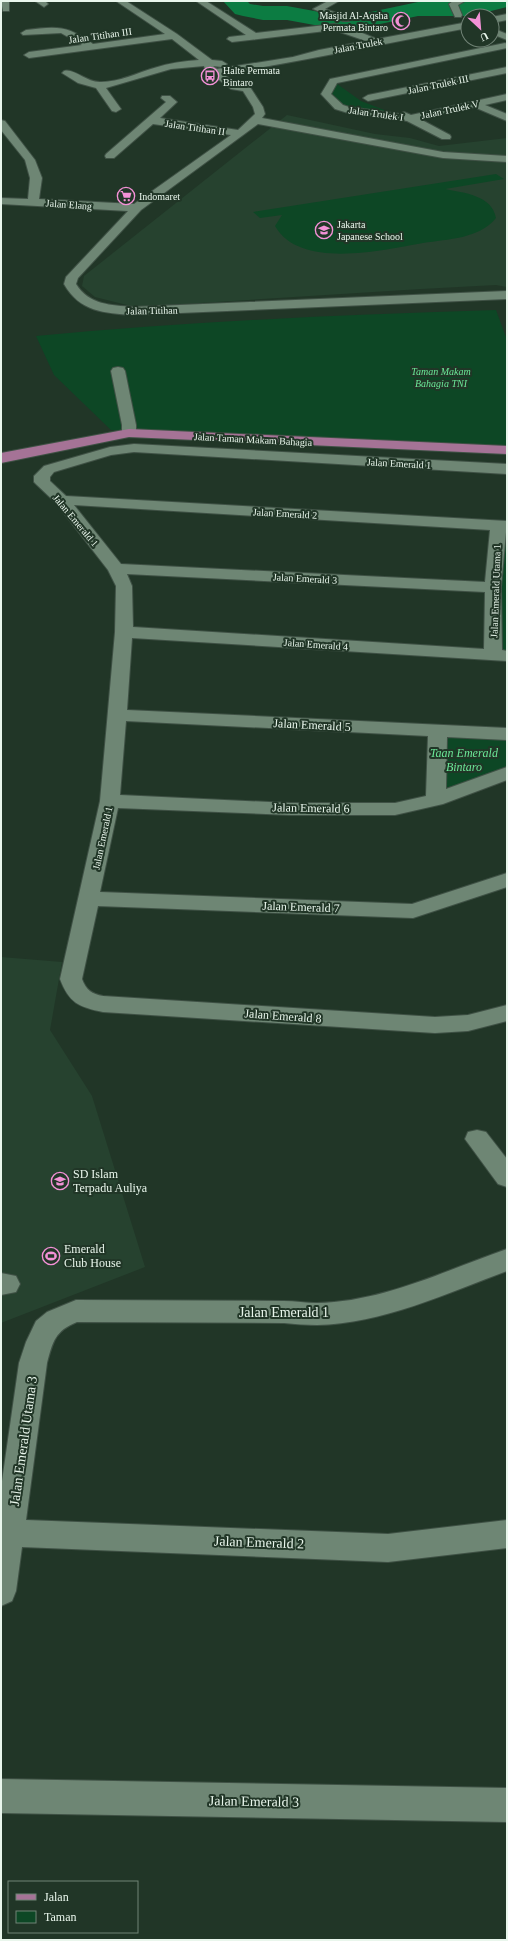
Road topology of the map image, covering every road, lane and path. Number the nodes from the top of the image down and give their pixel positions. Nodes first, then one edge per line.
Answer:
1 (120, 1) edge
2 (200, 1) edge
3 (335, 1) edge
4 (457, 9) edge
5 (346, 19) dead end
6 (54, 21) dead end
7 (460, 26) edge
8 (457, 27) junction
9 (460, 28) edge
10 (61, 29) junction
11 (26, 32) dead end
12 (174, 36) junction
13 (254, 36) junction
14 (232, 39) dead end
15 (376, 42) junction
16 (506, 43) edge
17 (91, 47) junction
18 (319, 53) junction
19 (29, 55) dead end
20 (226, 64) junction
21 (211, 67) junction
22 (235, 69) junction
23 (507, 70) edge
24 (67, 73) dead end
25 (333, 80) junction
26 (99, 86) junction
27 (347, 88) dead end
28 (246, 89) junction
29 (365, 96) joint
30 (507, 97) edge
31 (166, 98) dead end
32 (475, 104) junction
33 (116, 109) dead end
34 (258, 117) junction
35 (410, 118) junction
36 (507, 118) edge
37 (150, 120) junction
38 (1, 123) edge
39 (240, 133) junction
40 (446, 136) dead end
41 (507, 152) edge
42 (473, 155) junction
43 (110, 156) dead end
44 (507, 159) edge
45 (1, 201) edge
46 (33, 201) junction
47 (138, 208) junction
48 (507, 295) edge
49 (118, 371) dead end
50 (129, 434) junction
51 (507, 450) edge
52 (1, 458) edge
53 (507, 469) edge
54 (62, 500) junction
55 (502, 526) edge
56 (116, 569) junction
57 (494, 587) junction
58 (124, 632) junction
59 (500, 656) edge
60 (117, 715) junction
61 (438, 732) junction
62 (507, 734) edge
63 (507, 773) edge
64 (436, 800) junction
65 (110, 801) junction
66 (507, 880) edge
67 (90, 899) junction
68 (71, 979) joint
69 (507, 1013) edge
70 (477, 1139) dead end
71 (507, 1177) edge
72 (507, 1260) edge
73 (54, 1320) joint
74 (10, 1533) junction
75 (507, 1534) edge
76 (1, 1590) edge
77 (1, 1796) edge
78 (507, 1805) edge

1 - 12 street
2 - 13 street
3 - 5 street
4 - 8 street
6 - 10 street
7 - 8 street, Jalan Trulek
8 - 9 street
8 - 15 street, Jalan Trulek
10 - 11 street
10 - 17 street
12 - 17 street, Jalan Titihan III
12 - 21 street
13 - 14 street
13 - 15 street
15 - 18 street, Jalan Trulek
16 - 25 street
17 - 19 street, Jalan Titihan III
18 - 20 street, Jalan Trulek
18 - 22 street, Jalan Trulek
20 - 21 street, Jalan Trulek
20 - 22 street
21 - 22 street, Jalan Trulek
21 - 26 street
21 - 28 street
22 - 28 street
23 - 29 street, Jalan Trulek III
24 - 26 street
25 - 27 street, Jalan Trulek I
25 - 35 street, Jalan Trulek I
26 - 33 street
28 - 34 street
29 - 35 street, Jalan Trulek I
30 - 32 street, Jalan Trulek V
31 - 37 street
32 - 35 street, Jalan Trulek V
32 - 36 street
34 - 39 street, Jalan Titihan
34 - 42 street
35 - 40 street, Jalan Trulek V
37 - 39 street, Jalan Titihan II
37 - 43 street
38 - 46 street
39 - 47 street, Jalan Titihan
41 - 42 street
42 - 44 street
45 - 46 street, Jalan Elang
46 - 47 street, Jalan Elang
47 - 48 street, Jalan Titihan
49 - 50 street
50 - 51 main road, Jalan Taman Makam Bahagia
50 - 52 main road, Jalan Taman Makam Bahagia
53 - 54 street, Jalan Emerald 1
54 - 55 street, Jalan Emerald 2
54 - 56 street, Jalan Emerald 1
55 - 57 street, Jalan Emerald Utama 1
56 - 57 street, Jalan Emerald 3
56 - 58 street, Jalan Emerald 1
57 - 59 street, Jalan Emerald Utama 1
58 - 59 street, Jalan Emerald 4
58 - 60 street, Jalan Emerald 1
60 - 61 street, Jalan Emerald 5
60 - 65 street, Jalan Emerald 1
61 - 62 street, Jalan Emerald 5
61 - 64 street
63 - 64 street, Jalan Emerald 6
64 - 65 street, Jalan Emerald 6
65 - 67 street, Jalan Emerald 1
66 - 67 street, Jalan Emerald 7
67 - 68 street, Jalan Emerald 1
68 - 69 street, Jalan Emerald 8
70 - 71 street
72 - 73 street, Jalan Emerald 1
73 - 74 street, Jalan Emerald Utama 3
74 - 75 street, Jalan Emerald 2
74 - 76 street, Jalan Emerald Utama 3
77 - 78 street, Jalan Emerald 3

